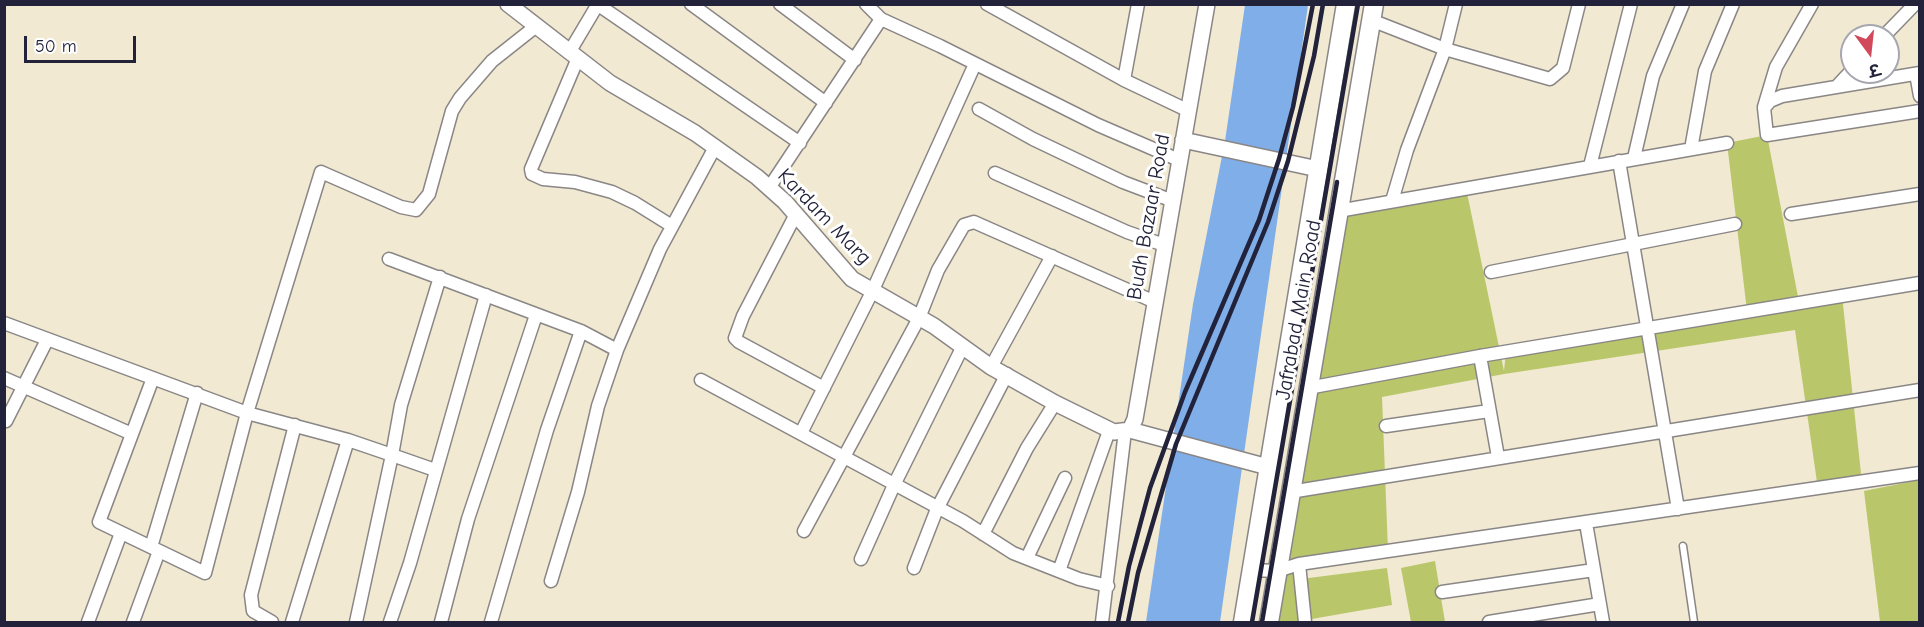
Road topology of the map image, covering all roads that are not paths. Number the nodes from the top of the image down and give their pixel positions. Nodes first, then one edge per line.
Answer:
1 (508, 4) edge
2 (692, 4) edge
3 (780, 4) edge
4 (866, 4) edge
5 (987, 4) edge
6 (1138, 4) edge
7 (1207, 4) edge
8 (1346, 4) edge
9 (1456, 4) edge
10 (1579, 4) edge
11 (1631, 4) edge
12 (1683, 4) edge
13 (1733, 4) edge
14 (1812, 4) edge
15 (1915, 4) edge
16 (597, 5) edge
17 (1373, 12) edge
18 (881, 19) junction
19 (1896, 24) edge
20 (535, 27) junction
21 (1445, 49) junction
22 (574, 54) junction
23 (855, 60) junction
24 (975, 64) junction
25 (1918, 73) edge
26 (1124, 80) junction
27 (1838, 85) joint
28 (1920, 96) edge
29 (826, 103) junction
30 (1764, 108) junction
31 (979, 109) dead end
32 (1189, 111) junction
33 (1920, 111) edge
34 (1183, 140) junction
35 (800, 143) junction
36 (1727, 143) dead end
37 (714, 149) junction
38 (1691, 149) junction
39 (1634, 158) junction
40 (1179, 160) junction
41 (1619, 161) junction
42 (1590, 166) junction
43 (1318, 169) junction
44 (995, 173) dead end
45 (769, 188) junction
46 (1920, 194) edge
47 (1173, 201) junction
48 (1392, 201) junction
49 (1338, 211) junction
50 (796, 214) junction
51 (1791, 214) dead end
52 (1735, 224) dead end
53 (672, 226) junction
54 (1164, 245) junction
55 (1633, 245) junction
56 (1052, 256) junction
57 (389, 259) dead end
58 (1491, 272) dead end
59 (440, 277) junction
60 (1920, 282) edge
61 (872, 292) junction
62 (486, 295) junction
63 (1155, 302) junction
64 (536, 315) junction
65 (919, 318) junction
66 (4, 323) edge
67 (1647, 328) junction
68 (581, 331) junction
69 (47, 340) junction
70 (963, 346) junction
71 (617, 350) junction
72 (1480, 356) junction
73 (991, 367) junction
74 (1007, 374) junction
75 (4, 378) edge
76 (153, 378) junction
77 (701, 380) dead end
78 (24, 386) junction
79 (824, 388) junction
80 (1308, 388) junction
81 (1920, 390) edge
82 (197, 393) junction
83 (1055, 403) junction
84 (1489, 411) junction
85 (247, 413) junction
86 (6, 421) edge
87 (295, 425) junction
88 (1386, 426) dead end
89 (1665, 429) junction
90 (1121, 431) junction
91 (801, 433) junction
92 (132, 434) junction
93 (348, 440) junction
94 (392, 455) junction
95 (1498, 457) junction
96 (846, 458) junction
97 (1268, 466) junction
98 (435, 470) junction
99 (1920, 473) edge
100 (1065, 478) dead end
101 (894, 485) junction
102 (1290, 492) junction
103 (937, 509) junction
104 (1678, 509) junction
105 (1586, 523) junction
106 (804, 531) dead end
107 (121, 533) junction
108 (983, 534) junction
109 (1683, 546) dead end
110 (155, 549) junction
111 (1027, 558) junction
112 (861, 559) dead end
113 (1299, 564) junction
114 (914, 568) dead end
115 (1251, 570) junction
116 (1594, 570) junction
117 (1059, 571) junction
118 (1277, 571) junction
119 (551, 580) dead end
120 (1108, 586) junction
121 (1442, 592) dead end
122 (1600, 604) junction
123 (88, 622) edge
124 (133, 622) edge
125 (272, 622) edge
126 (292, 622) edge
127 (356, 622) edge
128 (390, 622) edge
129 (441, 622) edge
130 (491, 622) edge
131 (1102, 622) edge
132 (1243, 622) edge
133 (1269, 622) edge
134 (1305, 622) edge
135 (1489, 622) edge
136 (1603, 622) edge
137 (1694, 622) edge

1 - 20 street, Kardam Marg
2 - 29 street
3 - 23 street
4 - 18 street
5 - 26 street
6 - 26 street
7 - 32 street, Budh Bazaar Road
8 - 43 main road, Jafrabad Main Road
9 - 21 street
10 - 21 street
11 - 42 street
12 - 39 street
13 - 38 street
14 - 30 street
15 - 19 street
16 - 22 street
16 - 35 street
17 - 21 street
17 - 49 main road, Jafrabad Main Road
18 - 23 street
18 - 24 street
20 - 22 street, Kardam Marg
20 - 85 street
21 - 48 street
22 - 37 street, Kardam Marg
22 - 53 street
23 - 29 street
24 - 40 street
24 - 61 street
25 - 27 street
25 - 28 street
26 - 32 street
27 - 30 street
29 - 35 street
30 - 33 street
31 - 47 street
32 - 34 street, Budh Bazaar Road
34 - 40 street, Budh Bazaar Road
34 - 43 street
35 - 45 street
36 - 38 street
37 - 45 street, Kardam Marg
37 - 53 street
38 - 39 street
39 - 41 street
40 - 47 street, Budh Bazaar Road
41 - 42 street
41 - 55 street
42 - 48 street
43 - 97 main road, Jafrabad Main Road
44 - 54 street
45 - 50 street, Kardam Marg
46 - 51 street
47 - 54 street, Budh Bazaar Road
48 - 49 street
49 - 80 main road, Jafrabad Main Road
50 - 61 street, Kardam Marg
50 - 79 street
52 - 55 street
53 - 71 street
54 - 63 street, Budh Bazaar Road
55 - 58 street
55 - 67 street
56 - 63 street
56 - 65 street
56 - 73 street
57 - 59 street
59 - 62 street
59 - 94 street
60 - 67 street
61 - 65 street, Kardam Marg
61 - 79 street
62 - 64 street
62 - 98 street
63 - 90 street, Budh Bazaar Road
64 - 68 street
64 - 129 street
65 - 70 street, Kardam Marg
65 - 96 street
66 - 69 street
67 - 72 street
67 - 89 street
68 - 71 street
68 - 130 street
69 - 76 street
69 - 78 street
70 - 73 street, Kardam Marg
70 - 101 street
71 - 119 street
72 - 80 street
72 - 84 street
73 - 74 street, Kardam Marg
74 - 83 street, Kardam Marg
74 - 103 street
75 - 78 street
76 - 82 street
76 - 92 street
77 - 91 street
78 - 86 street
78 - 92 street
79 - 91 street
80 - 102 main road, Jafrabad Main Road
81 - 89 street
82 - 85 street
82 - 110 street
83 - 90 street, Kardam Marg
83 - 108 street
84 - 88 street
84 - 95 street
85 - 87 street
85 - 110 street
87 - 93 street
87 - 125 street
89 - 95 street
89 - 104 street
90 - 97 street, Kardam Marg
90 - 117 street
90 - 120 street
91 - 96 street
92 - 107 street
93 - 94 street
93 - 126 street
94 - 98 street
94 - 127 street
95 - 102 street
96 - 101 street
96 - 106 street
97 - 115 main road, Jafrabad Main Road
98 - 128 street
99 - 104 street
100 - 111 street
101 - 103 street
101 - 112 street
102 - 118 main road, Jafrabad Main Road
103 - 108 street
103 - 114 street
104 - 105 street
105 - 113 street
105 - 116 street
107 - 110 street
107 - 123 street
108 - 111 street
109 - 137 lane
110 - 124 street
111 - 117 street
113 - 118 street
113 - 134 street
115 - 118 street
115 - 132 main road, Jafrabad Main Road
116 - 121 street
116 - 122 street
117 - 120 street
118 - 133 main road, Jafrabad Main Road
120 - 131 street
122 - 135 street
122 - 136 street

